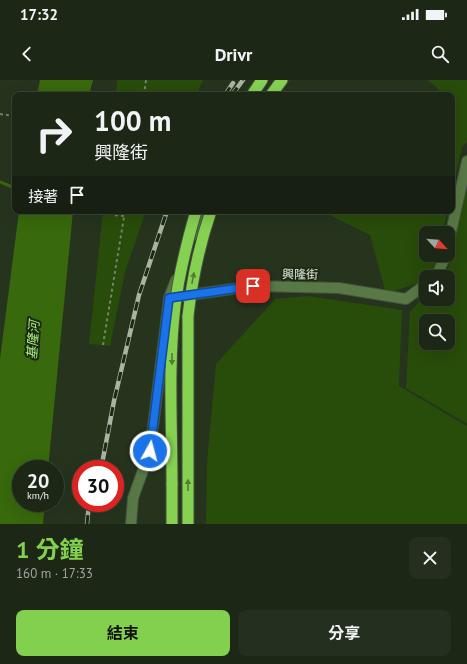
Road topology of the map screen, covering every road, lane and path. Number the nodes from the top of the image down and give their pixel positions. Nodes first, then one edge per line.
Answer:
1 (146, 80) edge
2 (262, 80) edge
3 (276, 80) edge
4 (282, 80) edge
5 (144, 92) edge
6 (254, 92) edge
7 (268, 92) edge
8 (273, 92) edge
9 (0, 114) edge
10 (12, 116) edge
11 (467, 160) edge
12 (113, 214) edge
13 (195, 214) edge
14 (202, 214) edge
15 (210, 214) edge
16 (455, 214) edge
17 (455, 214) edge
18 (124, 216) joint
19 (452, 226) edge
20 (419, 289) edge
21 (169, 298) junction
22 (103, 345) dead end
23 (131, 524) edge
24 (172, 524) edge
25 (188, 524) edge

1 - 5 path
2 - 6 highway
3 - 7 street
4 - 8 highway
9 - 10 path
11 - 17 street
12 - 18 path
13 -> 24 highway, bridge
14 - 21 street
25 -> 15 highway, bridge
16 - 19 street
18 - 22 path
20 - 21 street, 興隆街
21 - 23 street

